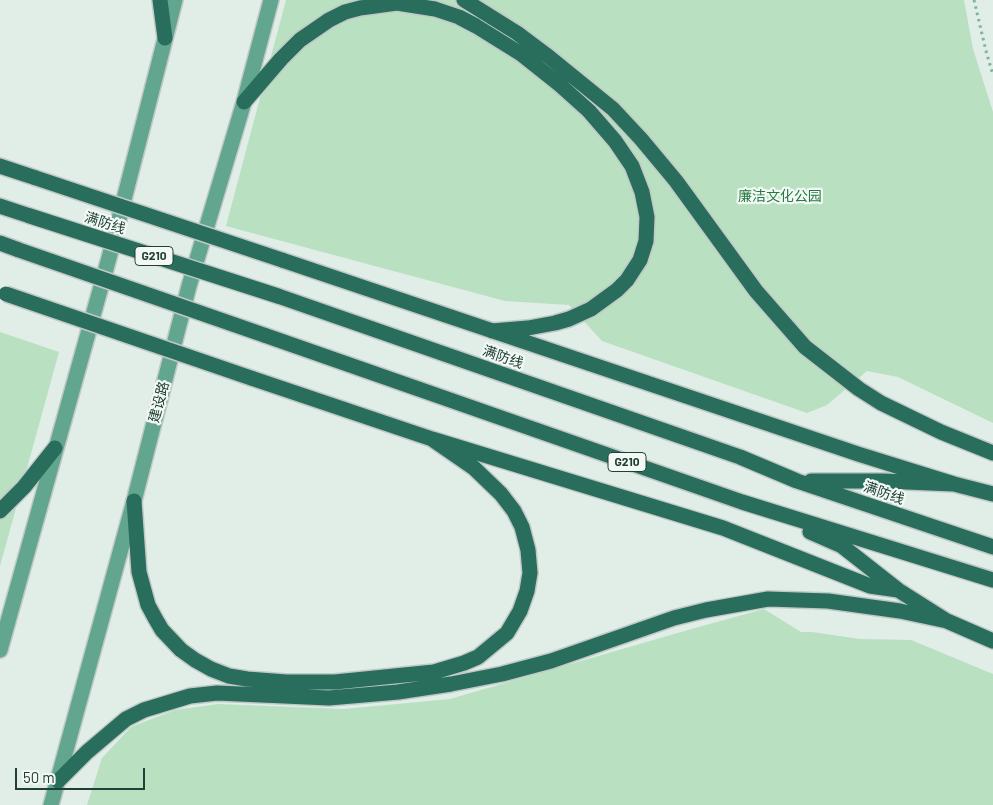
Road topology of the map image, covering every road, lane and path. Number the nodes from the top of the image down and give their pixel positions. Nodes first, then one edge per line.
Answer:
1 (160, 0) edge
2 (176, 0) edge
3 (271, 0) edge
4 (464, 0) edge
5 (974, 0) edge
6 (165, 38) junction
7 (993, 75) edge
8 (244, 102) junction
9 (0, 166) edge
10 (0, 206) edge
11 (0, 244) edge
12 (3, 293) edge
13 (492, 331) junction
14 (432, 439) junction
15 (55, 448) junction
16 (993, 453) edge
17 (797, 481) junction
18 (954, 484) junction
19 (993, 494) edge
20 (134, 501) junction
21 (742, 502) junction
22 (0, 511) edge
23 (993, 547) edge
24 (993, 580) edge
25 (898, 590) junction
26 (947, 621) junction
27 (993, 641) edge
28 (0, 650) edge
29 (58, 781) junction
30 (51, 805) edge

1 - 6 highway
2 - 6 main road
3 - 8 main road, 建设路
4 - 16 highway
5 - 7 path
6 - 15 main road
8 - 13 highway
8 - 20 main road, 建设路
9 - 13 highway, bridge
10 - 17 highway, 满防线 / G210, bridge
11 - 21 highway, G210, bridge
12 - 14 highway, bridge
13 - 18 highway
14 - 20 highway
14 - 25 highway
15 - 22 highway
15 - 28 main road
17 - 18 highway
17 - 23 highway, 满防线 / G210
18 - 19 highway
20 - 29 main road, 建设路
21 - 24 highway, G210
21 - 25 highway
25 - 26 highway
26 - 27 highway
26 - 29 highway
29 - 30 main road, 建设路

